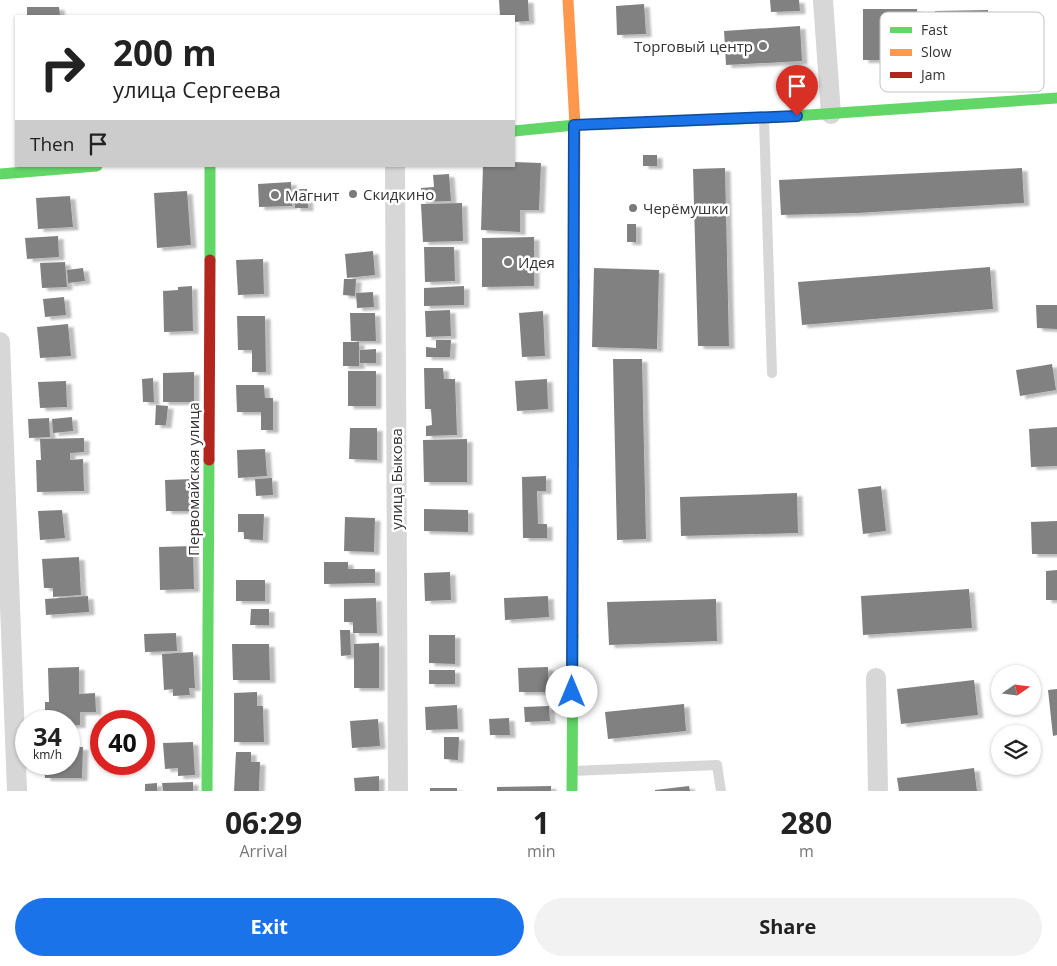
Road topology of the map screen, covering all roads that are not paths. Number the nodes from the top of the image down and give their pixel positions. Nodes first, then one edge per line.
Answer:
1 (568, 0) edge
2 (823, 0) edge
3 (1057, 98) edge
4 (830, 114) junction
5 (764, 118) junction
6 (574, 125) junction
7 (515, 130) edge
8 (85, 167) edge
9 (210, 167) edge
10 (395, 167) edge
11 (0, 174) edge
12 (0, 342) edge
13 (772, 373) dead end
14 (876, 678) dead end
15 (572, 771) junction
16 (17, 791) edge
17 (207, 791) edge
18 (398, 791) edge
19 (572, 791) edge
20 (721, 791) edge
21 (878, 791) edge

1 - 6 street
2 - 4 street
3 - 4 street
4 - 5 street
5 - 6 street
5 - 13 lane
6 - 7 street
6 - 15 street
8 - 11 street
9 - 17 street, Первомайская улица
10 - 18 street, улица Быкова
12 - 16 street
14 - 21 street
15 - 19 street
15 - 20 lane

